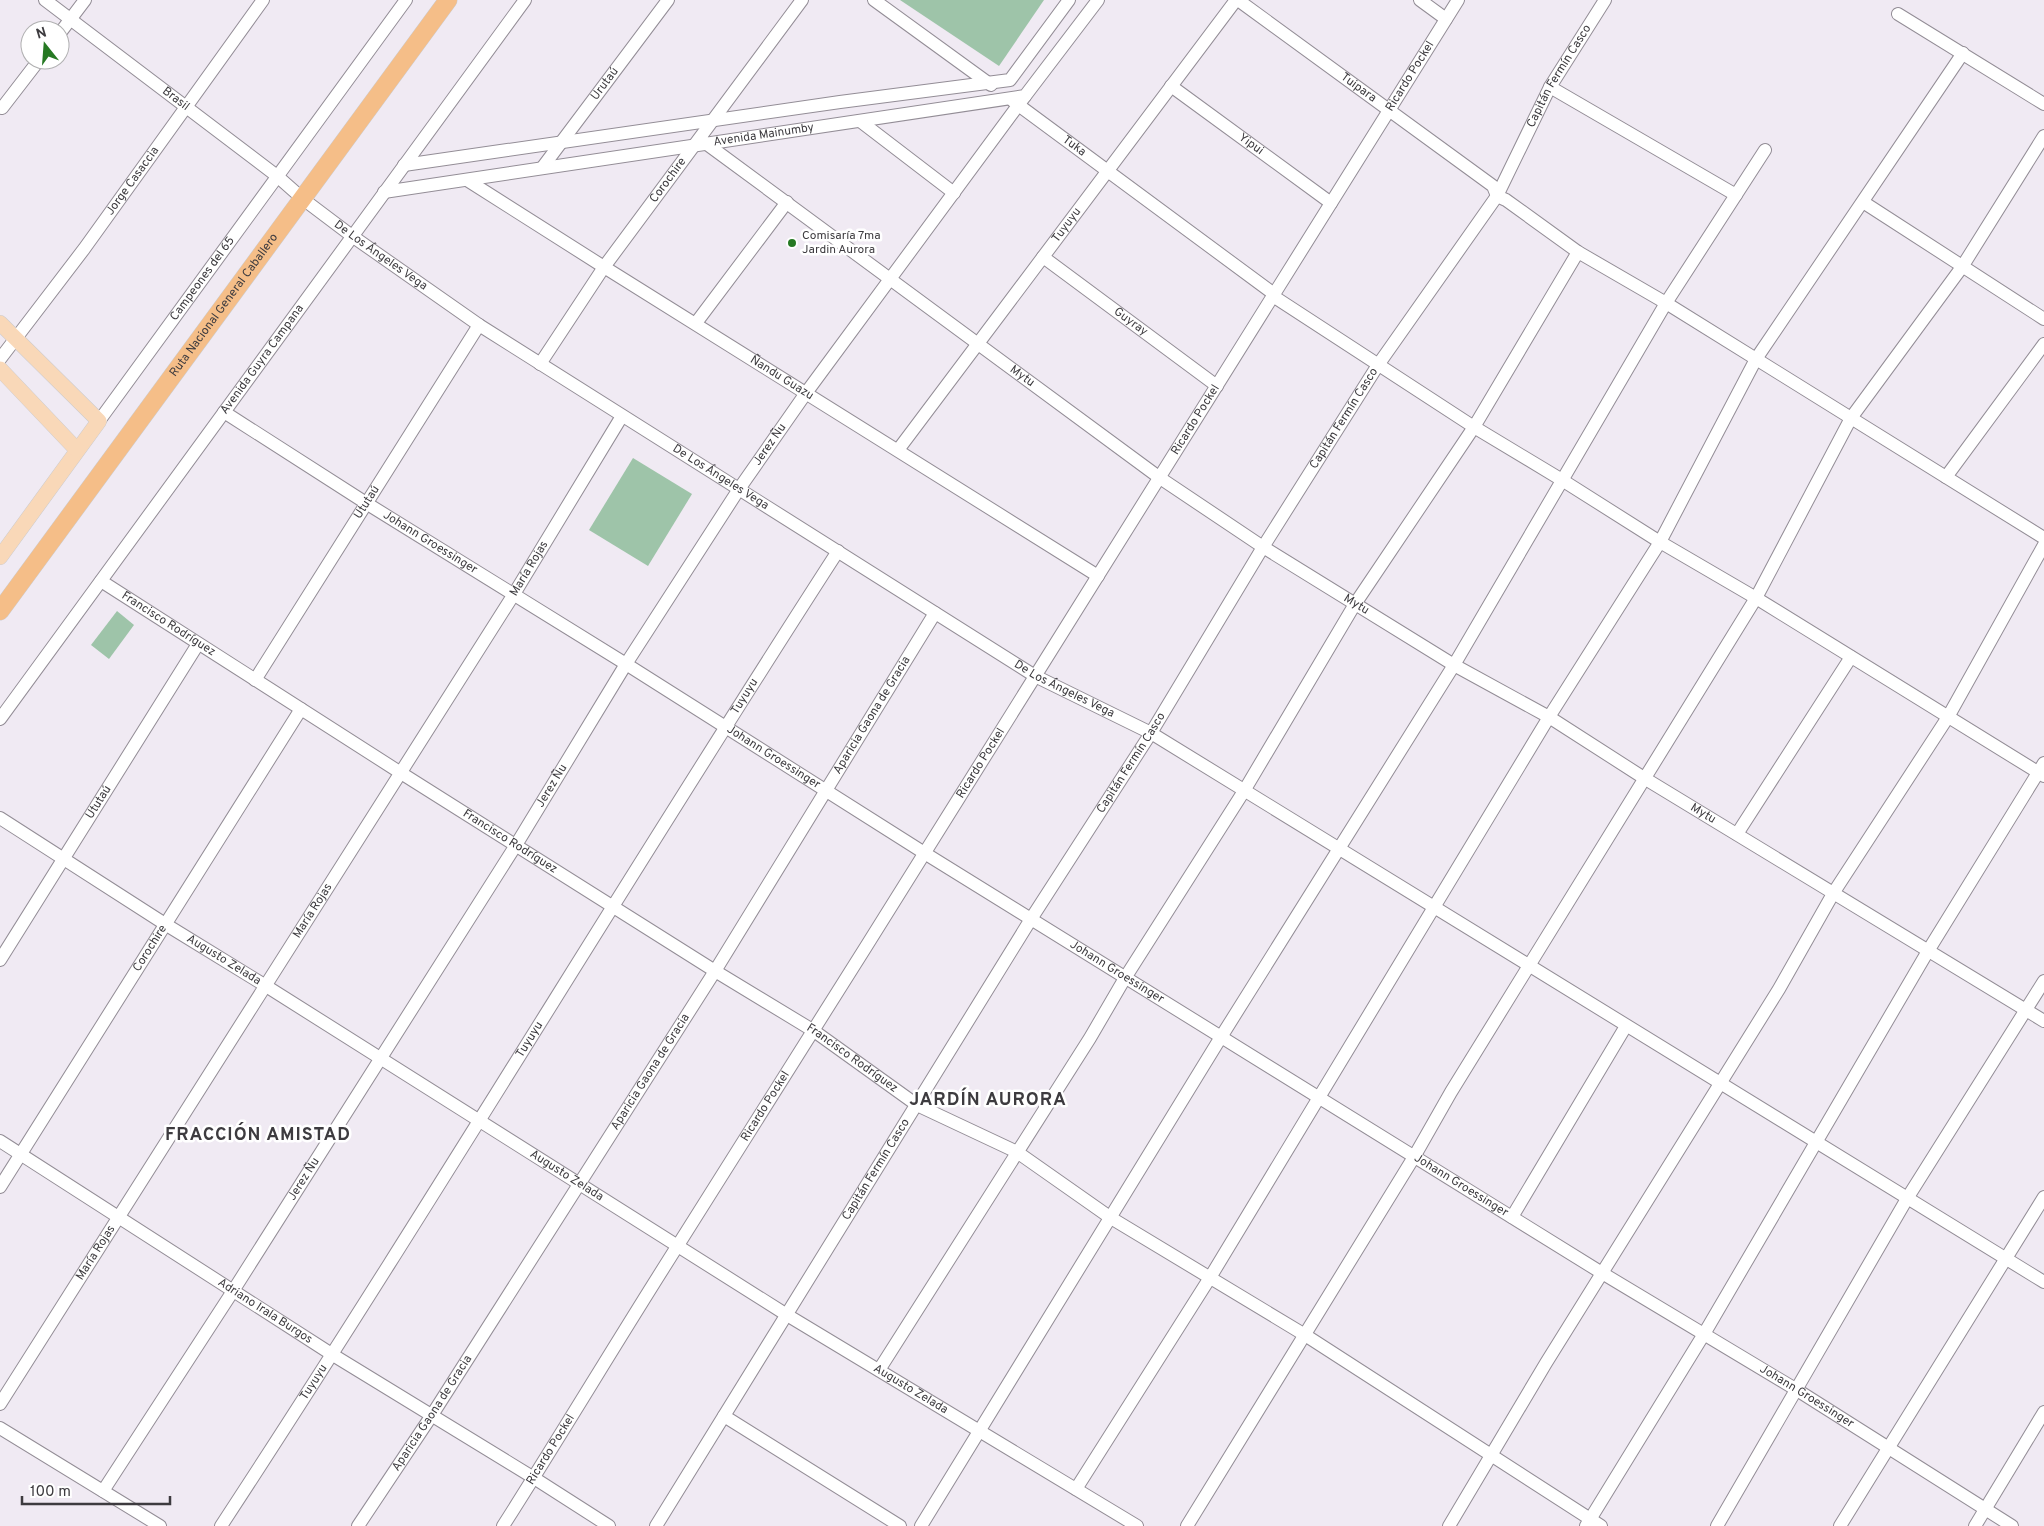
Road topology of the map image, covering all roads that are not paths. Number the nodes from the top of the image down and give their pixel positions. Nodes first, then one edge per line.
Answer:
1 (45, 0) edge
2 (85, 0) edge
3 (263, 0) edge
4 (406, 0) edge
5 (448, 0) edge
6 (524, 0) edge
7 (668, 0) edge
8 (802, 0) edge
9 (874, 0) edge
10 (1069, 0) edge
11 (1098, 0) edge
12 (1237, 0) edge
13 (1420, 0) edge
14 (1458, 0) edge
15 (1605, 0) edge
16 (1898, 14) dead end
17 (70, 19) junction
18 (1446, 19) junction
19 (1962, 53) junction
20 (31, 70) edge
21 (987, 83) junction
22 (1170, 86) junction
23 (1550, 87) junction
24 (1017, 100) junction
25 (2044, 104) edge
26 (185, 107) junction
27 (2, 108) dead end
28 (1389, 111) junction
29 (715, 120) junction
30 (860, 121) junction
31 (2044, 136) edge
32 (561, 143) junction
33 (701, 143) junction
34 (1765, 150) dead end
35 (404, 165) junction
36 (542, 168) junction
37 (1106, 172) junction
38 (277, 176) junction
39 (467, 180) junction
40 (384, 192) junction
41 (954, 192) junction
42 (1736, 195) junction
43 (1497, 196) junction
44 (303, 199) junction
45 (787, 202) junction
46 (1863, 202) junction
47 (1331, 203) junction
48 (352, 236) junction
49 (1578, 252) junction
50 (1043, 257) junction
51 (604, 268) junction
52 (1962, 268) junction
53 (890, 280) junction
54 (1274, 295) junction
55 (1666, 303) junction
56 (2044, 319) edge
57 (0, 323) edge
58 (696, 323) junction
59 (479, 325) junction
60 (15, 339) junction
61 (978, 344) junction
62 (2044, 344) edge
63 (0, 359) edge
64 (1756, 360) junction
65 (540, 364) junction
66 (1378, 365) junction
67 (0, 369) edge
68 (1217, 386) junction
69 (806, 392) junction
70 (224, 412) junction
71 (622, 416) junction
72 (1852, 418) junction
73 (99, 421) junction
74 (1474, 427) junction
75 (77, 450) junction
76 (898, 450) junction
77 (1946, 477) junction
78 (1160, 478) junction
79 (1562, 480) junction
80 (739, 489) junction
81 (366, 503) junction
82 (2044, 538) edge
83 (1660, 542) junction
84 (2044, 545) edge
85 (1263, 547) junction
86 (838, 551) junction
87 (0, 557) edge
88 (1098, 576) junction
89 (101, 581) junction
90 (514, 594) junction
91 (1756, 598) junction
92 (1355, 604) junction
93 (0, 610) edge
94 (935, 613) junction
95 (198, 644) junction
96 (1851, 656) junction
97 (626, 664) junction
98 (1454, 666) junction
99 (1035, 676) junction
100 (255, 680) junction
101 (301, 709) junction
102 (1549, 717) junction
103 (1948, 717) junction
104 (0, 719) edge
105 (724, 727) junction
106 (1151, 733) junction
107 (2042, 771) edge
108 (401, 773) junction
109 (1644, 778) junction
110 (1244, 791) junction
111 (826, 792) junction
112 (0, 818) edge
113 (1738, 834) junction
114 (516, 845) junction
115 (1339, 848) junction
116 (926, 854) junction
117 (64, 860) junction
118 (1834, 892) junction
119 (614, 907) junction
120 (1434, 907) junction
121 (1031, 919) junction
122 (165, 924) junction
123 (1928, 951) junction
124 (0, 960) edge
125 (1529, 965) junction
126 (715, 971) junction
127 (1125, 978) junction
128 (2044, 981) edge
129 (266, 986) junction
130 (2026, 1010) junction
131 (2044, 1021) edge
132 (1626, 1026) junction
133 (814, 1031) junction
134 (1221, 1037) junction
135 (380, 1058) junction
136 (1721, 1083) junction
137 (1319, 1098) junction
138 (917, 1105) junction
139 (479, 1122) junction
140 (0, 1141) edge
141 (1815, 1142) junction
142 (1016, 1152) junction
143 (21, 1155) junction
144 (1414, 1157) junction
145 (578, 1184) junction
146 (0, 1187) edge
147 (1908, 1197) junction
148 (2044, 1197) edge
149 (120, 1217) junction
150 (1512, 1217) junction
151 (1111, 1218) junction
152 (678, 1245) junction
153 (2006, 1258) junction
154 (1602, 1273) junction
155 (1210, 1276) junction
156 (2044, 1282) edge
157 (233, 1291) junction
158 (787, 1315) junction
159 (1704, 1334) junction
160 (1305, 1335) junction
161 (333, 1355) junction
162 (879, 1370) junction
163 (1797, 1390) junction
164 (0, 1404) edge
165 (2044, 1412) edge
166 (432, 1415) junction
167 (724, 1416) junction
168 (0, 1428) edge
169 (980, 1432) junction
170 (1888, 1448) junction
171 (1493, 1455) junction
172 (534, 1478) junction
173 (1076, 1489) junction
174 (103, 1491) junction
175 (1986, 1509) junction
176 (1593, 1524) edge
177 (160, 1526) edge
178 (221, 1526) edge
179 (358, 1526) edge
180 (503, 1526) edge
181 (609, 1526) edge
182 (656, 1526) edge
183 (900, 1526) edge
184 (921, 1526) edge
185 (1137, 1526) edge
186 (1187, 1526) edge
187 (1449, 1526) edge
188 (1717, 1526) edge
189 (1840, 1526) edge
190 (1975, 1526) edge
191 (2012, 1526) edge

1 - 17 street, Brasil
2 - 17 street
3 - 26 street, Jorge Casaccia
4 - 38 street, Campeones del 65
5 - 44 highway, Ruta Nacional General Caballero
6 - 35 street, Avenida Guyra Campana
7 - 32 street, Urutaú
8 - 29 street, Corochire
9 - 21 street, Tuka
10 - 21 street, Avenida Mainumby
11 - 24 street
12 - 22 street, Tuyuyu
12 - 28 street, Tuipara
13 - 18 street
14 - 18 street, Ricardo Pockel
15 - 23 street, Capitán Fermín Casco
16 - 19 street
17 - 26 street, Brasil
18 - 28 street, Ricardo Pockel
19 - 25 street
19 - 46 street
20 - 27 street
21 - 24 street, Tuka
21 - 29 street, Avenida Mainumby
22 - 37 street, Tuyuyu
22 - 47 street, Yipui
23 - 42 street
23 - 43 street, Capitán Fermín Casco
24 - 30 street, Avenida Mainumby
24 - 37 street, Tuka
24 - 41 street, Jerez Ñu
26 - 38 street, Brasil
26 - 60 street, Jorge Casaccia
28 - 43 street, Tuipara
28 - 47 street, Ricardo Pockel
29 - 32 street, Avenida Mainumby
29 - 33 street, Corochire
30 - 33 street, Avenida Mainumby
30 - 41 street
31 - 52 street
32 - 35 street, Avenida Mainumby
32 - 36 street, Urutaú
33 - 36 street, Avenida Mainumby
33 - 45 street, Mytu
33 - 51 street, Corochire
34 - 42 street
35 - 40 street, Avenida Guyra Campana
36 - 39 street, Avenida Mainumby
37 - 50 street, Tuyuyu
37 - 54 street, Tuka
38 - 44 street, Brasil
38 - 73 street, Campeones del 65
39 - 40 street, Avenida Mainumby
39 - 51 street, Ñandu Guazu
40 - 48 street, Avenida Guyra Campana
41 - 53 street, Jerez Ñu
42 - 55 street
43 - 49 street, Tuipara
43 - 66 street, Capitán Fermín Casco
44 - 48 street, De Los Ángeles Vega
44 - 93 highway, Ruta Nacional General Caballero
45 - 53 street, Mytu
45 - 58 street
46 - 52 street
46 - 64 street
47 - 54 street, Ricardo Pockel
48 - 59 street, De Los Ángeles Vega
48 - 70 street, Avenida Guyra Campana
49 - 55 street, Tuipara
49 - 74 street
50 - 61 street, Tuyuyu
50 - 68 street, Guyray
51 - 58 street, Ñandu Guazu
51 - 65 street, Corochire
52 - 56 street
52 - 72 street
53 - 61 street, Mytu
53 - 69 street, Jerez Ñu
54 - 66 street, Tuka
54 - 68 street, Ricardo Pockel
55 - 64 street, Tuipara
55 - 79 street
57 - 60 main road
58 - 69 street, Ñandu Guazu
59 - 65 street, De Los Ángeles Vega
59 - 81 street, Ututaú
60 - 63 street, Jorge Casaccia
60 - 73 main road
61 - 76 street, Tuyuyu
61 - 78 street, Mytu
62 - 77 street
64 - 72 street, Tuipara
64 - 83 street
65 - 71 street, De Los Ángeles Vega
66 - 74 street, Tuka
66 - 85 street, Capitán Fermín Casco
67 - 75 main road
68 - 78 street, Ricardo Pockel
69 - 76 street, Ñandu Guazu
69 - 80 street, Jerez Ñu
70 - 81 street, Johann Groessinger
70 - 89 street, Avenida Guyra Campana
71 - 80 street, De Los Ángeles Vega
71 - 90 street, María Rojas
72 - 77 street, Tuipara
72 - 91 street
73 - 75 main road, Campeones del 65
74 - 79 street, Tuka
74 - 92 street
75 - 87 main road, Campeones del 65
76 - 88 street, Ñandu Guazu
77 - 82 street, Tuipara
78 - 85 street, Mytu
78 - 88 street, Ricardo Pockel
79 - 83 street, Tuka
79 - 98 street
80 - 86 street, De Los Ángeles Vega
80 - 97 street, Jerez Ñu
81 - 90 street, Johann Groessinger
81 - 100 street, Ututaú
83 - 91 street, Tuka
83 - 102 street
84 - 103 street
85 - 92 street, Mytu
85 - 106 street, Capitán Fermín Casco
86 - 94 street, De Los Ángeles Vega
86 - 105 street, Tuyuyu
88 - 99 street, Ricardo Pockel
89 - 95 street, Francisco Rodríguez
89 - 104 street, Avenida Guyra Campana
90 - 97 street, Johann Groessinger
90 - 108 street, María Rojas
91 - 96 street, Tuka
91 - 109 street
92 - 98 street, Mytu
92 - 110 street
94 - 99 street, De Los Ángeles Vega
94 - 111 street, Aparicia Gaona de Gracia
95 - 100 street, Francisco Rodríguez
95 - 117 street, Ututaú
96 - 103 street, Tuka
96 - 113 street
97 - 105 street, Johann Groessinger
97 - 114 street, Jerez Ñu
98 - 102 street, Mytu
98 - 115 street
99 - 106 street, De Los Ángeles Vega
99 - 116 street, Ricardo Pockel
100 - 101 street, Francisco Rodríguez
101 - 108 street, Francisco Rodríguez
101 - 122 street, Corochire
102 - 109 street, Mytu
102 - 120 street
103 - 107 street, Tuka
103 - 118 street
105 - 111 street, Johann Groessinger
105 - 119 street, Tuyuyu
106 - 110 street, De Los Ángeles Vega
106 - 121 street, Capitán Fermín Casco
107 - 123 street
108 - 114 street, Francisco Rodríguez
108 - 129 street, María Rojas
109 - 113 street, Mytu
109 - 125 street
110 - 115 street, De Los Ángeles Vega
110 - 127 street
111 - 116 street, Johann Groessinger
111 - 126 street, Aparicia Gaona de Gracia
112 - 117 street, Augusto Zelada
113 - 118 street, Mytu
114 - 119 street, Francisco Rodríguez
114 - 135 street, Jerez Ñu
115 - 120 street, De Los Ángeles Vega
115 - 134 street
116 - 121 street, Johann Groessinger
116 - 133 street, Ricardo Pockel
117 - 122 street, Augusto Zelada
117 - 124 street, Ututaú
118 - 123 street, Mytu
118 - 136 street
119 - 126 street, Francisco Rodríguez
119 - 139 street, Tuyuyu
120 - 125 street, De Los Ángeles Vega
120 - 137 street
121 - 127 street, Johann Groessinger
121 - 138 street, Capitán Fermín Casco
122 - 129 street, Augusto Zelada
122 - 143 street, Corochire
123 - 130 street, Mytu
123 - 141 street
125 - 132 street, De Los Ángeles Vega
125 - 144 street
126 - 133 street, Francisco Rodríguez
126 - 145 street, Aparicia Gaona de Gracia
127 - 134 street, Johann Groessinger
127 - 142 street
128 - 130 street
129 - 135 street, Augusto Zelada
129 - 149 street, María Rojas
130 - 131 street, Mytu
130 - 147 street
132 - 136 street, De Los Ángeles Vega
132 - 150 street
133 - 138 street, Francisco Rodríguez
133 - 152 street, Ricardo Pockel
134 - 137 street, Johann Groessinger
134 - 151 street
135 - 139 street, Augusto Zelada
135 - 157 street, Jerez Ñu
136 - 141 street, De Los Ángeles Vega
136 - 154 street
137 - 144 street, Johann Groessinger
137 - 155 street
138 - 142 street, Francisco Rodríguez
138 - 158 street, Capitán Fermín Casco
139 - 145 street, Augusto Zelada
139 - 161 street, Tuyuyu
140 - 143 street, Adriano Irala Burgos
141 - 147 street, De Los Ángeles Vega
141 - 159 street
142 - 151 street, Francisco Rodríguez
142 - 162 street
143 - 146 street, Corochire
143 - 149 street, Adriano Irala Burgos
144 - 150 street, Johann Groessinger
144 - 160 street
145 - 152 street, Augusto Zelada
145 - 166 street, Aparicia Gaona de Gracia
147 - 153 street, De Los Ángeles Vega
147 - 163 street
148 - 153 street
149 - 157 street, Adriano Irala Burgos
149 - 164 street, María Rojas
150 - 154 street, Johann Groessinger
151 - 155 street, Francisco Rodríguez
151 - 169 street
152 - 158 street, Augusto Zelada
152 - 172 street, Ricardo Pockel
153 - 156 street, De Los Ángeles Vega
153 - 170 street
154 - 159 street, Johann Groessinger
154 - 171 street
155 - 160 street, Francisco Rodríguez
155 - 173 street
157 - 161 street, Adriano Irala Burgos
157 - 174 street, Jerez Ñu
158 - 162 street, Augusto Zelada
158 - 167 street, Capitán Fermín Casco
159 - 163 street, Johann Groessinger
159 - 176 street
160 - 171 street, Francisco Rodríguez
160 - 186 street
161 - 166 street, Adriano Irala Burgos
161 - 178 street, Tuyuyu
162 - 169 street, Augusto Zelada
163 - 170 street, Johann Groessinger
163 - 188 street
165 - 175 street
166 - 172 street, Adriano Irala Burgos
166 - 179 street, Aparicia Gaona de Gracia
167 - 182 street, Capitán Fermín Casco
167 - 183 street
168 - 174 street
169 - 173 street, Augusto Zelada
169 - 184 street
170 - 175 street, Johann Groessinger
170 - 189 street
171 - 176 street, Francisco Rodríguez
171 - 187 street
172 - 180 street, Ricardo Pockel
172 - 181 street, Adriano Irala Burgos
173 - 185 street, Augusto Zelada
174 - 177 street
175 - 190 street
175 - 191 street, Johann Groessinger

